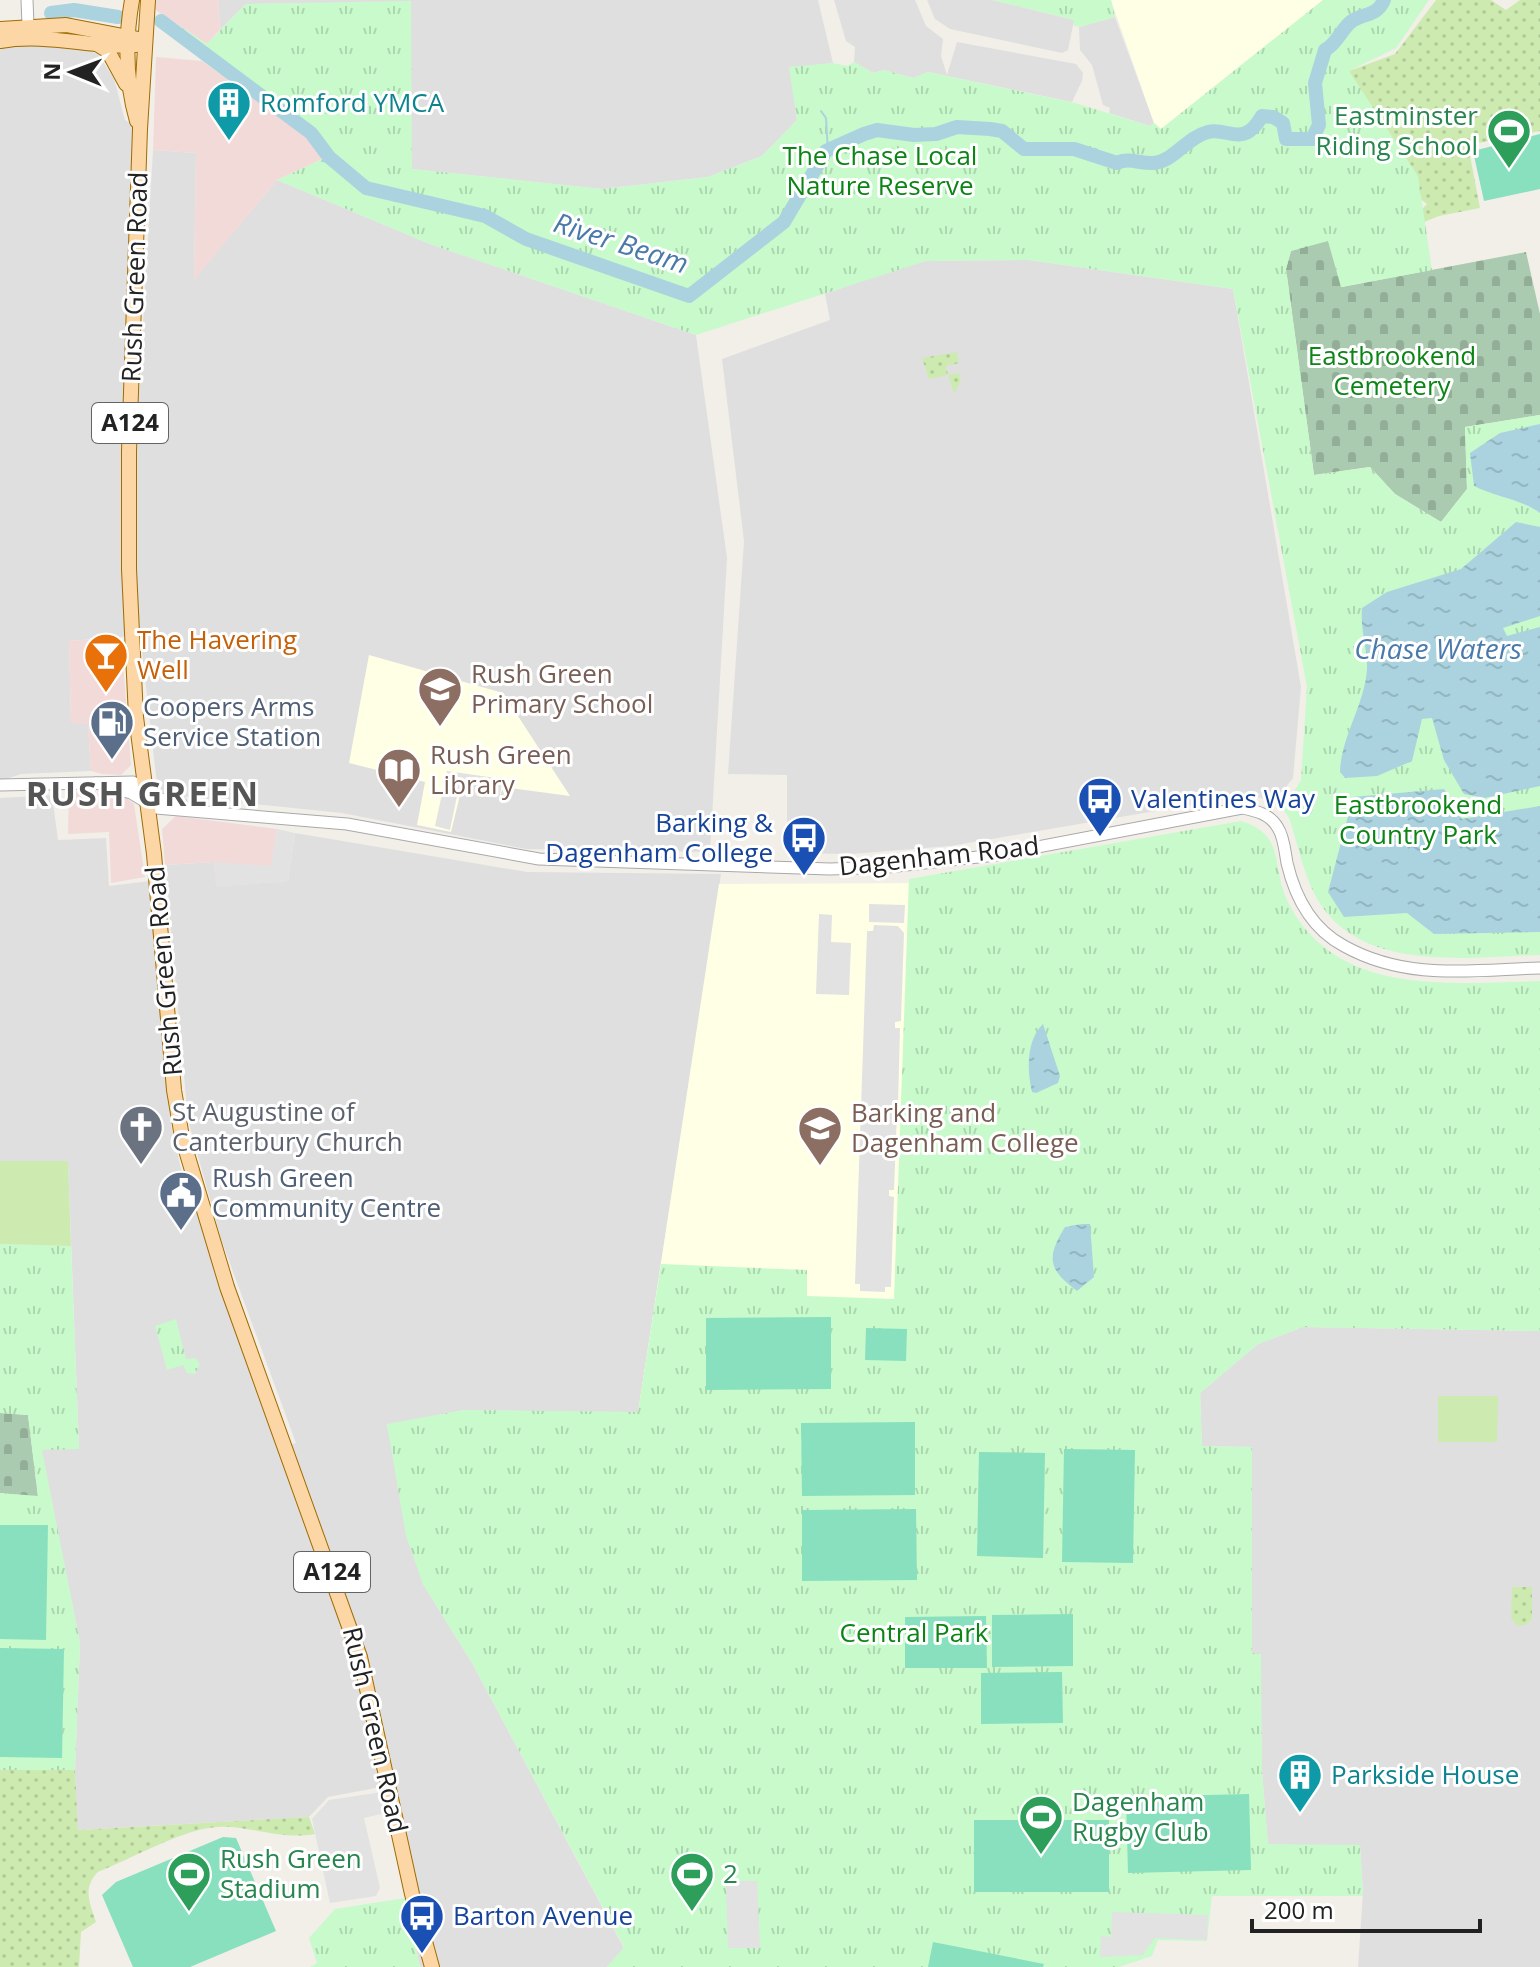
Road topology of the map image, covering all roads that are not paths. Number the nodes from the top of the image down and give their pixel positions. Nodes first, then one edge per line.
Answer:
1 (27, 0) edge
2 (132, 0) edge
3 (148, 0) edge
4 (28, 25) junction
5 (0, 29) edge
6 (128, 34) junction
7 (47, 37) junction
8 (0, 41) edge
9 (94, 42) junction
10 (144, 42) junction
11 (130, 92) junction
12 (140, 129) junction
13 (141, 752) junction
14 (118, 781) junction
15 (96, 783) junction
16 (0, 785) edge
17 (146, 796) junction
18 (178, 808) junction
19 (204, 810) junction
20 (152, 836) junction
21 (1540, 968) edge
22 (432, 1967) edge

1 - 4 street
2 - 6 main road, Rush Green Road
3 - 10 main road, Rush Green Road
4 - 5 main road
4 - 6 main road
4 - 7 main road
6 - 9 main road
6 - 10 main road
6 - 11 main road, Rush Green Road / A124
7 - 8 main road
7 - 9 main road
9 - 11 main road, Rush Green Road / A124
10 - 12 main road, Rush Green Road / A124
11 - 12 main road, Rush Green Road / A124
12 - 13 main road, Rush Green Road / A124
13 - 14 street
13 - 17 main road, Rush Green Road / A124
14 - 15 street, Dagenham Road
14 - 17 street, Dagenham Road
15 - 16 street, Dagenham Road
15 - 17 street, Dagenham Road
17 - 18 street, Dagenham Road
17 - 19 street, Dagenham Road
17 - 20 main road, Rush Green Road / A124
18 - 19 street, Dagenham Road
18 - 20 street
19 - 21 street, Dagenham Road
20 - 22 main road, Rush Green Road / A124

